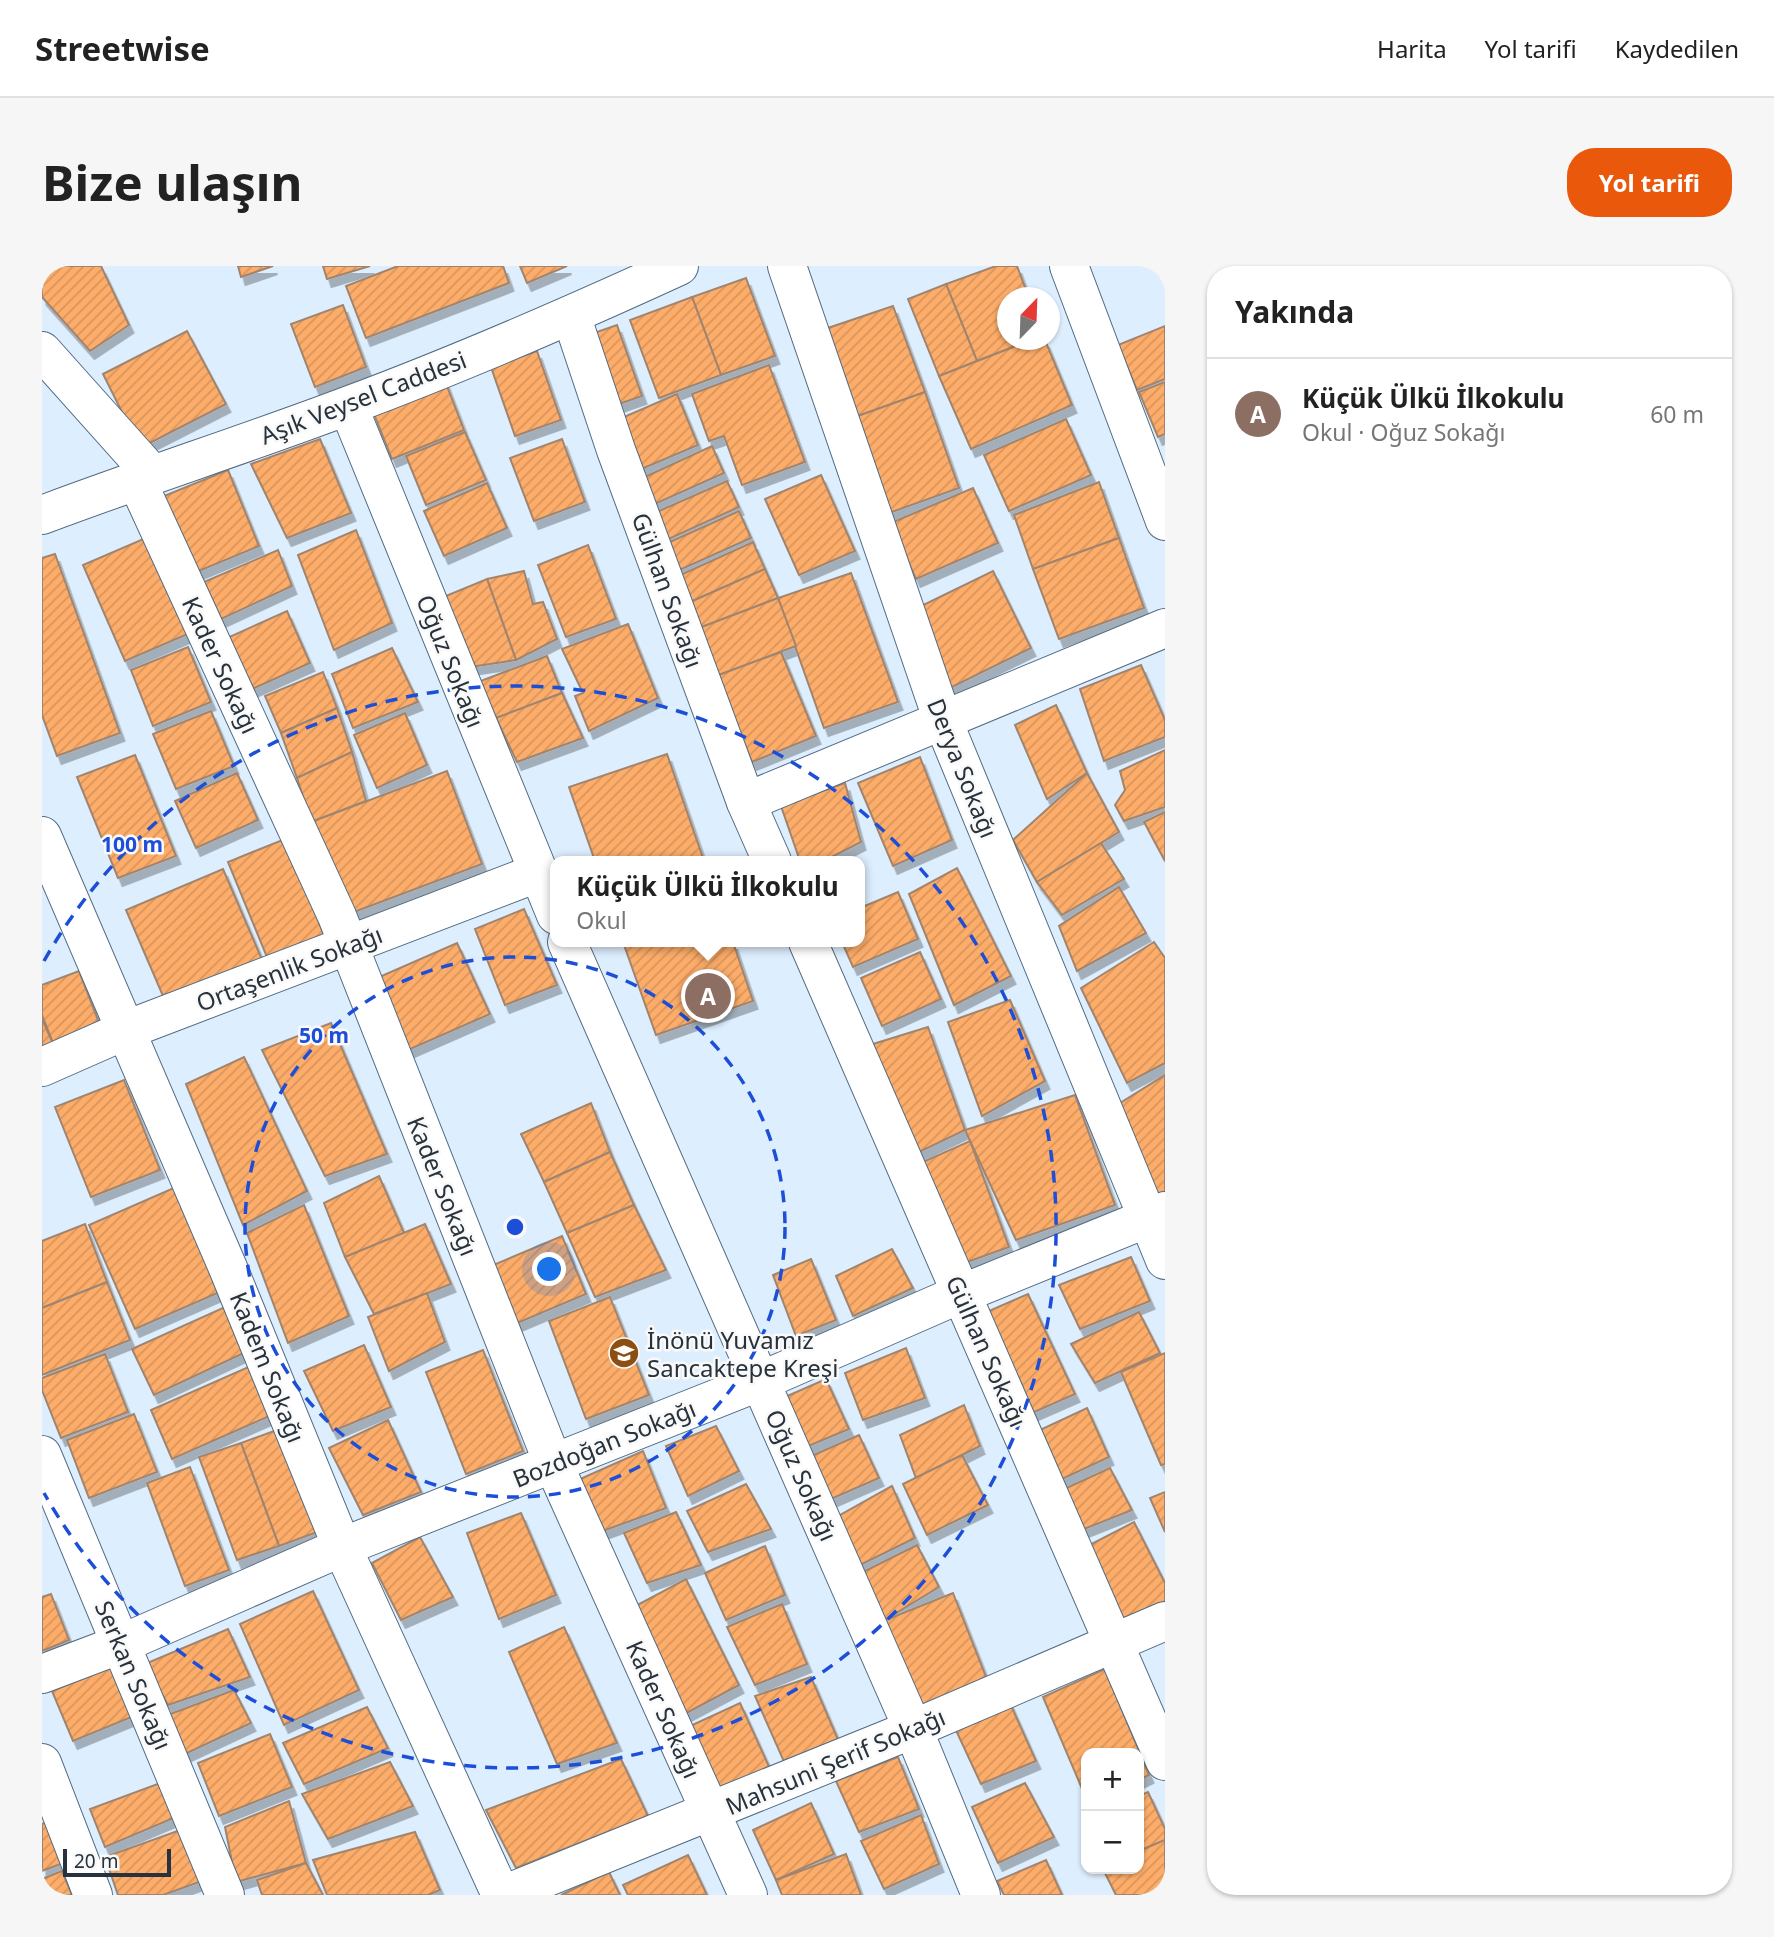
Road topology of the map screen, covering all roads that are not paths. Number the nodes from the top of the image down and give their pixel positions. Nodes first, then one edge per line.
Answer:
1 (680, 266) edge
2 (788, 266) edge
3 (1069, 266) edge
4 (571, 315) junction
5 (42, 352) edge
6 (348, 406) junction
7 (144, 477) junction
8 (42, 515) edge
9 (1165, 521) edge
10 (1165, 628) edge
11 (943, 721) junction
12 (746, 802) junction
13 (42, 836) edge
14 (770, 856) edge
15 (537, 873) junction
16 (550, 902) edge
17 (348, 946) junction
18 (569, 947) edge
19 (810, 947) edge
20 (126, 1030) junction
21 (42, 1067) edge
22 (1156, 1214) edge
23 (1165, 1260) edge
24 (962, 1294) junction
25 (761, 1381) junction
26 (42, 1455) edge
27 (553, 1463) junction
28 (342, 1547) junction
29 (1165, 1621) edge
30 (1114, 1643) junction
31 (121, 1644) junction
32 (42, 1674) edge
33 (913, 1729) junction
34 (1165, 1761) edge
35 (42, 1763) edge
36 (710, 1813) junction
37 (93, 1895) edge
38 (225, 1895) edge
39 (502, 1895) edge
40 (748, 1895) edge
41 (981, 1895) edge

1 - 4 street, Aşık Veysel Caddesi
2 - 11 street, Derya Sokağı
3 - 9 street
4 - 6 street, Aşık Veysel Caddesi
4 - 12 street, Gülhan Sokağı
5 - 7 street, Kader Sokağı
6 - 7 street, Aşık Veysel Caddesi
6 - 15 street, Oğuz Sokağı
7 - 8 street, Aşık Veysel Caddesi
7 - 17 street, Kader Sokağı
10 - 11 street
11 - 12 street
11 - 22 street, Derya Sokağı
12 - 14 street, Gülhan Sokağı
13 - 20 street, Kadem Sokağı
15 - 16 street, Oğuz Sokağı
15 - 17 street, Ortaşenlik Sokağı
17 - 20 street, Ortaşenlik Sokağı
17 - 27 street, Kader Sokağı
18 - 25 street, Oğuz Sokağı
19 - 24 street, Gülhan Sokağı
20 - 21 street, Ortaşenlik Sokağı
20 - 28 street, Kadem Sokağı
22 - 23 street, Derya Sokağı
22 - 24 street, Bozdoğan Sokağı
24 - 25 street, Bozdoğan Sokağı
24 - 30 street, Gülhan Sokağı
25 - 27 street, Bozdoğan Sokağı
25 - 33 street, Oğuz Sokağı
26 - 31 street, Serkan Sokağı
27 - 28 street, Bozdoğan Sokağı
27 - 36 street, Kader Sokağı
28 - 31 street, Bozdoğan Sokağı
28 - 39 street, Kadem Sokağı
29 - 30 street, Mahsuni Şerif Sokağı
30 - 33 street, Mahsuni Şerif Sokağı
30 - 34 street, Gülhan Sokağı
31 - 32 street, Bozdoğan Sokağı
31 - 38 street, Serkan Sokağı
33 - 36 street, Mahsuni Şerif Sokağı
33 - 41 street, Oğuz Sokağı
35 - 37 street
36 - 39 street, Mahsuni Şerif Sokağı
36 - 40 street, Kader Sokağı

